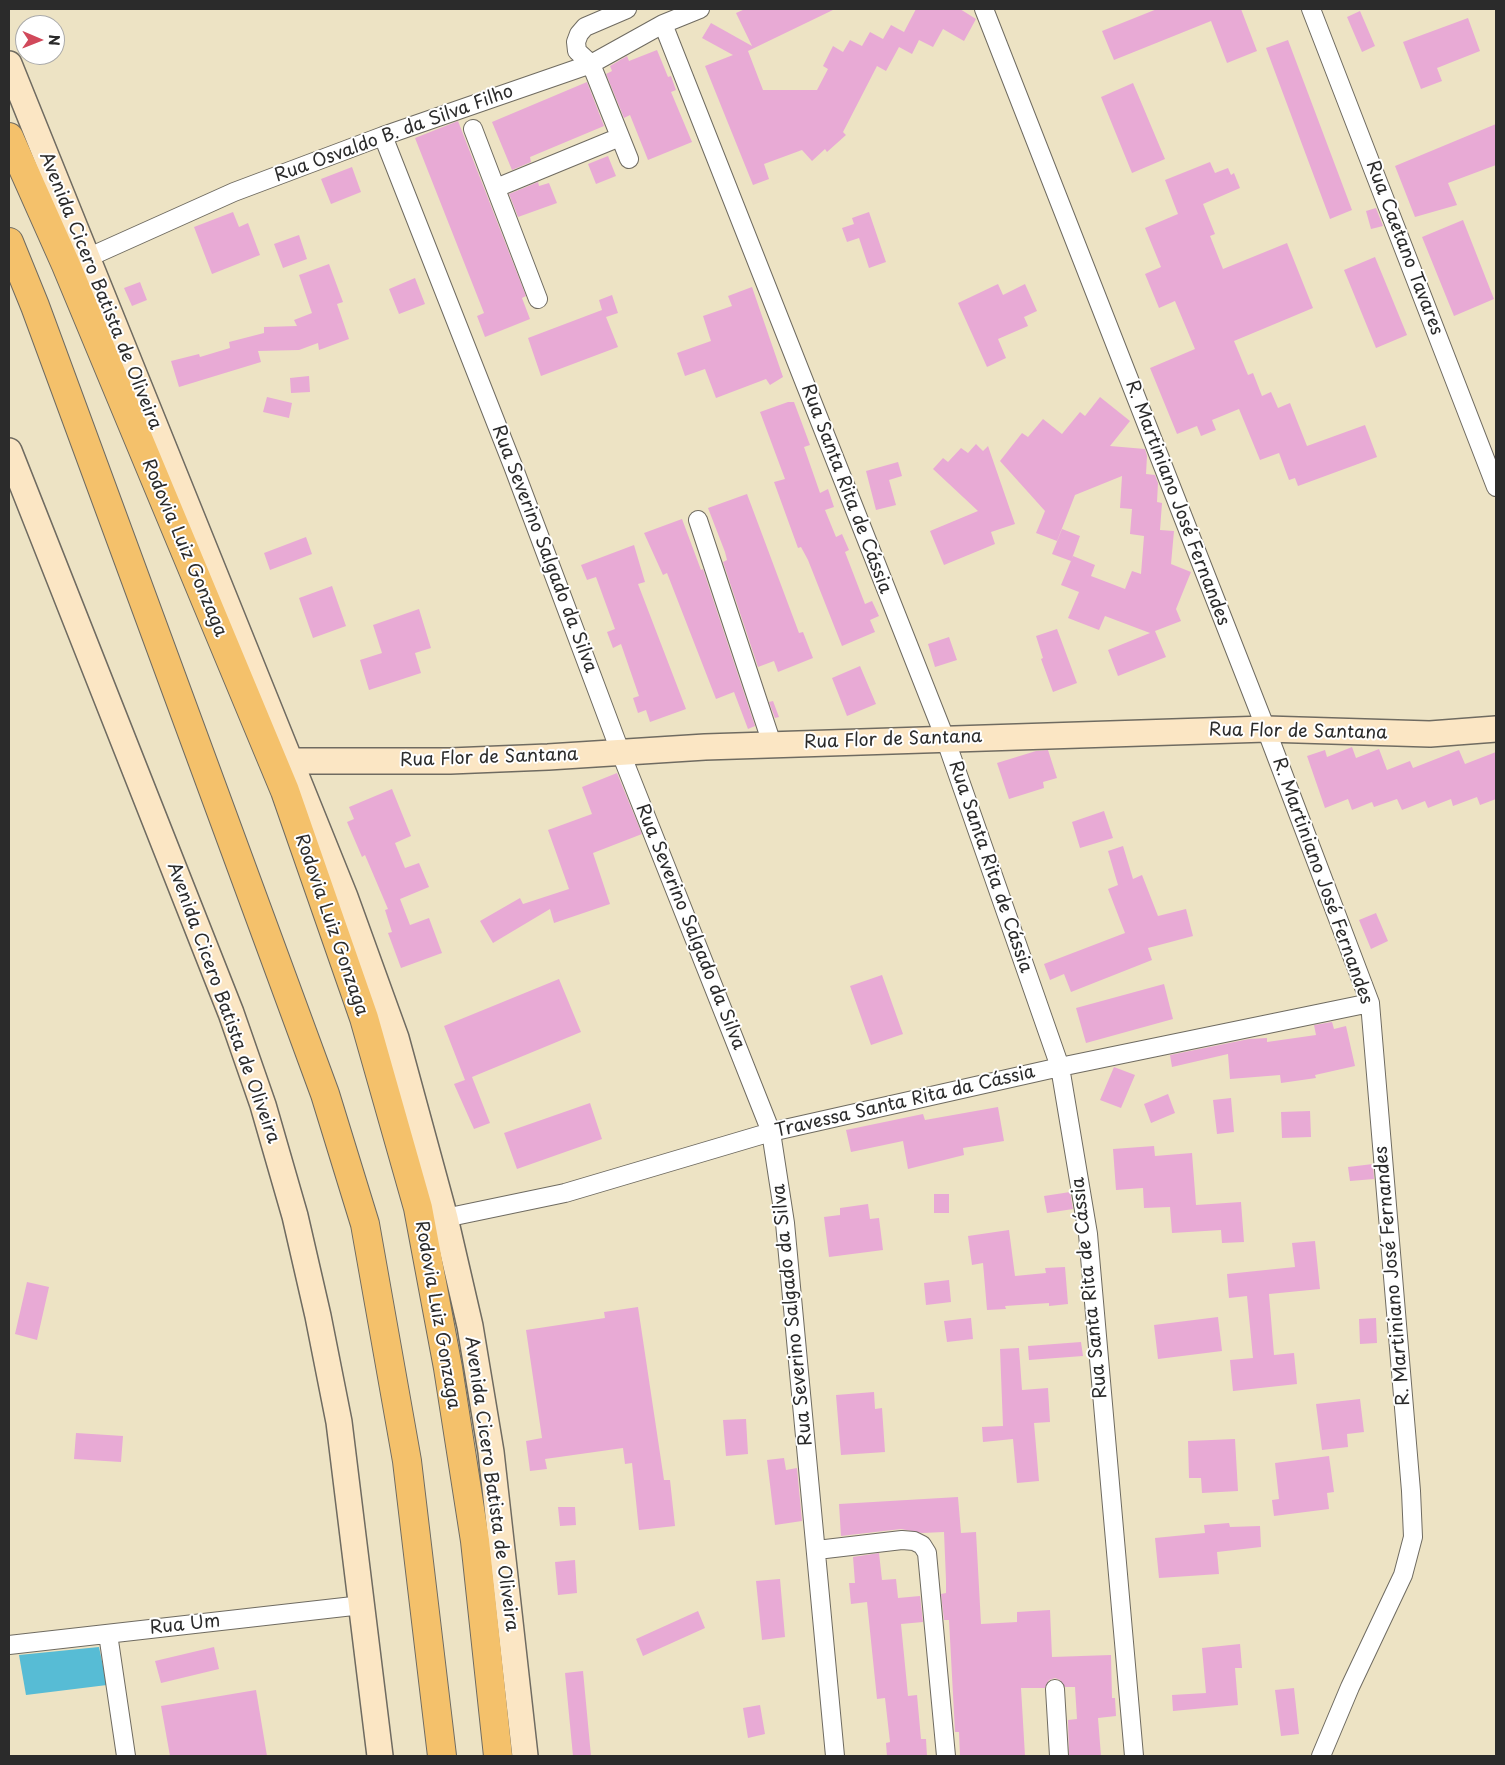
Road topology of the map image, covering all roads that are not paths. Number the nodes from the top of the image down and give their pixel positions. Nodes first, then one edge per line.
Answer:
1 (627, 9) edge
2 (700, 9) edge
3 (984, 9) edge
4 (1311, 9) edge
5 (663, 24) junction
6 (9, 64) edge
7 (591, 64) junction
8 (473, 129) dead end
9 (383, 136) junction
10 (9, 137) edge
11 (620, 137) junction
12 (629, 159) dead end
13 (496, 188) junction
14 (9, 242) edge
15 (87, 258) junction
16 (538, 300) dead end
17 (9, 451) edge
18 (1496, 487) edge
19 (698, 520) dead end
20 (1266, 729) junction
21 (1496, 729) edge
22 (945, 738) junction
23 (772, 744) junction
24 (620, 751) junction
25 (290, 761) junction
26 (1370, 1003) junction
27 (1060, 1067) junction
28 (771, 1132) junction
29 (446, 1218) junction
30 (817, 1550) junction
31 (362, 1605) junction
32 (108, 1634) junction
33 (9, 1644) edge
34 (1054, 1689) dead end
35 (126, 1756) edge
36 (380, 1756) edge
37 (442, 1756) edge
38 (498, 1756) edge
39 (525, 1756) edge
40 (835, 1756) edge
41 (946, 1756) edge
42 (1059, 1756) edge
43 (1134, 1756) edge
44 (1321, 1756) edge

1 - 7 street
2 - 5 street, Rua Osvaldo B. da Silva Filho
3 - 20 street, R. Martiniano José Fernandes
4 - 18 street, Rua Caetano Tavares
5 - 7 street, Rua Osvaldo B. da Silva Filho
5 - 22 street, Rua Santa Rita de Cássia
6 - 15 main road, Avenida Cicero Batista de Oliveira
7 - 9 street, Rua Osvaldo B. da Silva Filho
7 - 11 street
8 - 13 street
9 - 15 street, Rua Osvaldo B. da Silva Filho
9 - 24 street, Rua Severino Salgado da Silva
10 - 38 highway, Rodovia Luiz Gonzaga
11 - 12 street
11 - 13 street
13 - 16 street
14 - 37 highway
15 - 25 main road, Avenida Cicero Batista de Oliveira
17 - 31 main road, Avenida Cicero Batista de Oliveira
19 - 23 street
20 - 21 main road, Rua Flor de Santana
20 - 22 main road, Rua Flor de Santana
20 - 26 street, R. Martiniano José Fernandes
22 - 23 main road, Rua Flor de Santana
22 - 27 street, Rua Santa Rita de Cássia
23 - 24 main road, Rua Flor de Santana
24 - 25 main road, Rua Flor de Santana
24 - 28 street, Rua Severino Salgado da Silva
25 - 29 main road, Avenida Cicero Batista de Oliveira
26 - 27 street, Travessa Santa Rita da Cássia
26 - 44 street, R. Martiniano José Fernandes
27 - 28 street, Travessa Santa Rita da Cássia
27 - 43 street, Rua Santa Rita de Cássia
28 - 29 street, Travessa Santa Rita da Cássia
28 - 30 street, Rua Severino Salgado da Silva
29 - 39 main road, Avenida Cicero Batista de Oliveira
30 - 40 street, Rua Severino Salgado da Silva
30 - 41 street
31 - 32 street, Rua Um
31 - 36 main road, Avenida Cicero Batista de Oliveira
32 - 33 street, Rua Um
32 - 35 street
34 - 42 street

